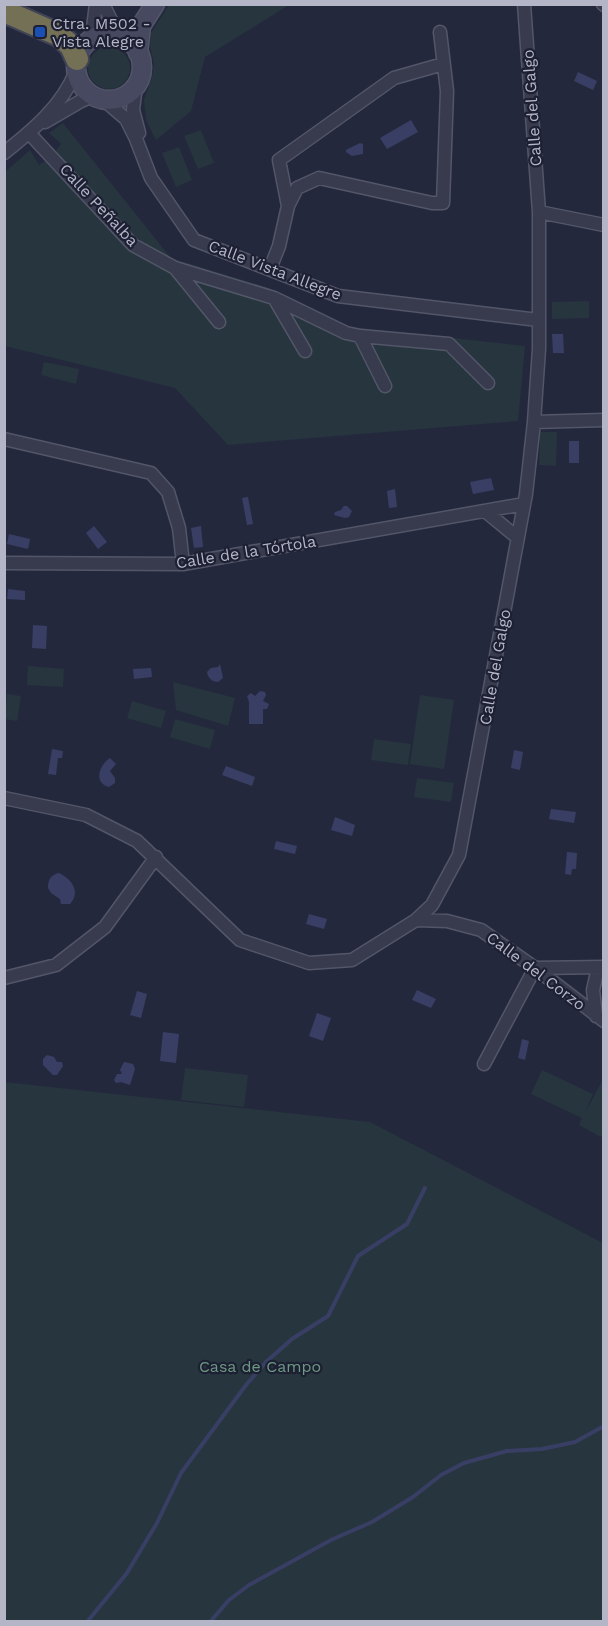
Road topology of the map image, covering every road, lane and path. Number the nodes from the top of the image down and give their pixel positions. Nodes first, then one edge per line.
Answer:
1 (96, 4) edge
2 (103, 4) edge
3 (155, 4) edge
4 (524, 4) edge
5 (4, 11) edge
6 (440, 32) dead end
7 (119, 36) junction
8 (138, 53) junction
9 (80, 57) junction
10 (443, 64) junction
11 (136, 85) junction
12 (99, 98) junction
13 (29, 133) junction
14 (4, 153) edge
15 (151, 178) junction
16 (288, 206) junction
17 (539, 212) junction
18 (603, 225) edge
19 (175, 268) junction
20 (270, 269) junction
21 (274, 298) junction
22 (538, 320) junction
23 (219, 322) dead end
24 (360, 336) junction
25 (305, 351) dead end
26 (488, 383) dead end
27 (385, 386) dead end
28 (603, 420) edge
29 (534, 422) junction
30 (4, 439) edge
31 (524, 504) junction
32 (485, 511) junction
33 (518, 538) junction
34 (4, 563) edge
35 (183, 564) junction
36 (4, 798) edge
37 (156, 857) junction
38 (432, 905) junction
39 (416, 920) junction
40 (447, 921) junction
41 (535, 968) junction
42 (601, 968) edge
43 (4, 978) edge
44 (600, 1018) edge
45 (484, 1064) dead end

1 - 9 street
2 - 7 street
3 - 8 main road
4 - 17 street, Calle del Galgo
5 - 9 highway
6 - 10 street
7 - 8 main road
7 - 9 main road
8 - 11 main road
9 - 12 main road
9 - 13 street
10 - 16 street
10 - 16 street
11 - 12 main road
11 - 15 street, Calle Vista Allegre
12 - 13 street
12 - 15 street, Calle Vista Allegre
13 - 14 street
13 - 19 street, Calle Peñalba
15 - 20 street, Calle Vista Allegre
16 - 20 street
17 - 18 street
17 - 22 street, Calle del Galgo
19 - 21 street, Calle Peñalba
19 - 23 street, Calle Peñalba
20 - 22 street, Calle Vista Allegre
21 - 24 street, Calle Peñalba
21 - 25 street
22 - 29 street, Calle del Galgo
24 - 26 street, Calle Peñalba
24 - 27 street
28 - 29 street
29 - 31 street, Calle del Galgo
30 - 35 street
31 - 32 street, Calle de la Tórtola
31 - 33 street, Calle del Galgo
32 - 33 street
32 - 35 street, Calle de la Tórtola
33 - 38 street, Calle del Galgo
34 - 35 street, Calle de la Tórtola
36 - 37 street
37 - 39 street
37 - 43 street
38 - 39 street, Calle del Galgo
38 - 40 street
39 - 40 street, Calle del Corzo
40 - 41 street, Calle del Corzo
41 - 42 street
41 - 44 street, Calle del Corzo
41 - 45 street
42 - 44 street

